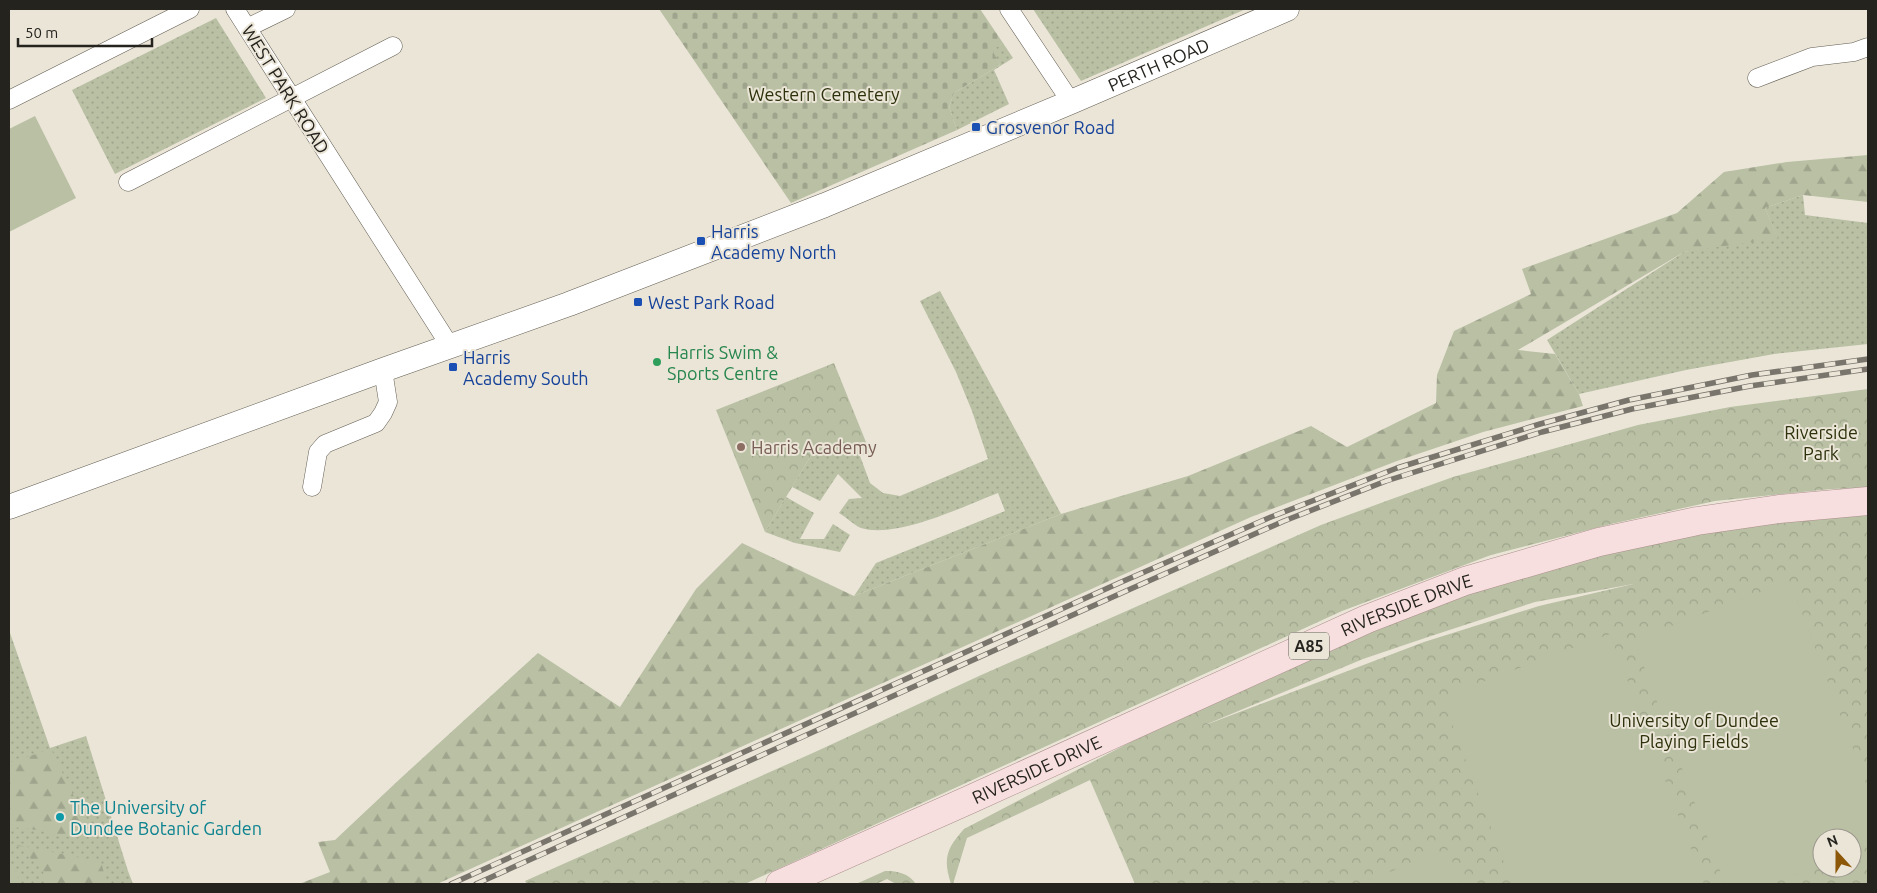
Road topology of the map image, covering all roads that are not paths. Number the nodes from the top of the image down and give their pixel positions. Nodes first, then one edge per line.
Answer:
1 (190, 9) edge
2 (235, 9) edge
3 (286, 9) edge
4 (1008, 9) edge
5 (1287, 9) edge
6 (247, 28) junction
7 (394, 46) dead end
8 (1868, 47) edge
9 (1756, 78) dead end
10 (1081, 98) junction
11 (293, 99) junction
12 (9, 100) edge
13 (128, 182) dead end
14 (450, 346) junction
15 (386, 369) junction
16 (312, 487) dead end
17 (1868, 501) edge
18 (9, 507) edge
19 (780, 884) edge

1 - 12 street
2 - 6 street, WEST PARK ROAD
3 - 6 street
4 - 10 street
5 - 10 street, PERTH ROAD
6 - 11 street, WEST PARK ROAD
7 - 11 street
8 - 9 street
10 - 14 street, PERTH ROAD
11 - 13 street
11 - 14 street, WEST PARK ROAD
14 - 15 street
15 - 16 street
15 - 18 street
17 - 19 main road, RIVERSIDE DRIVE / A85

